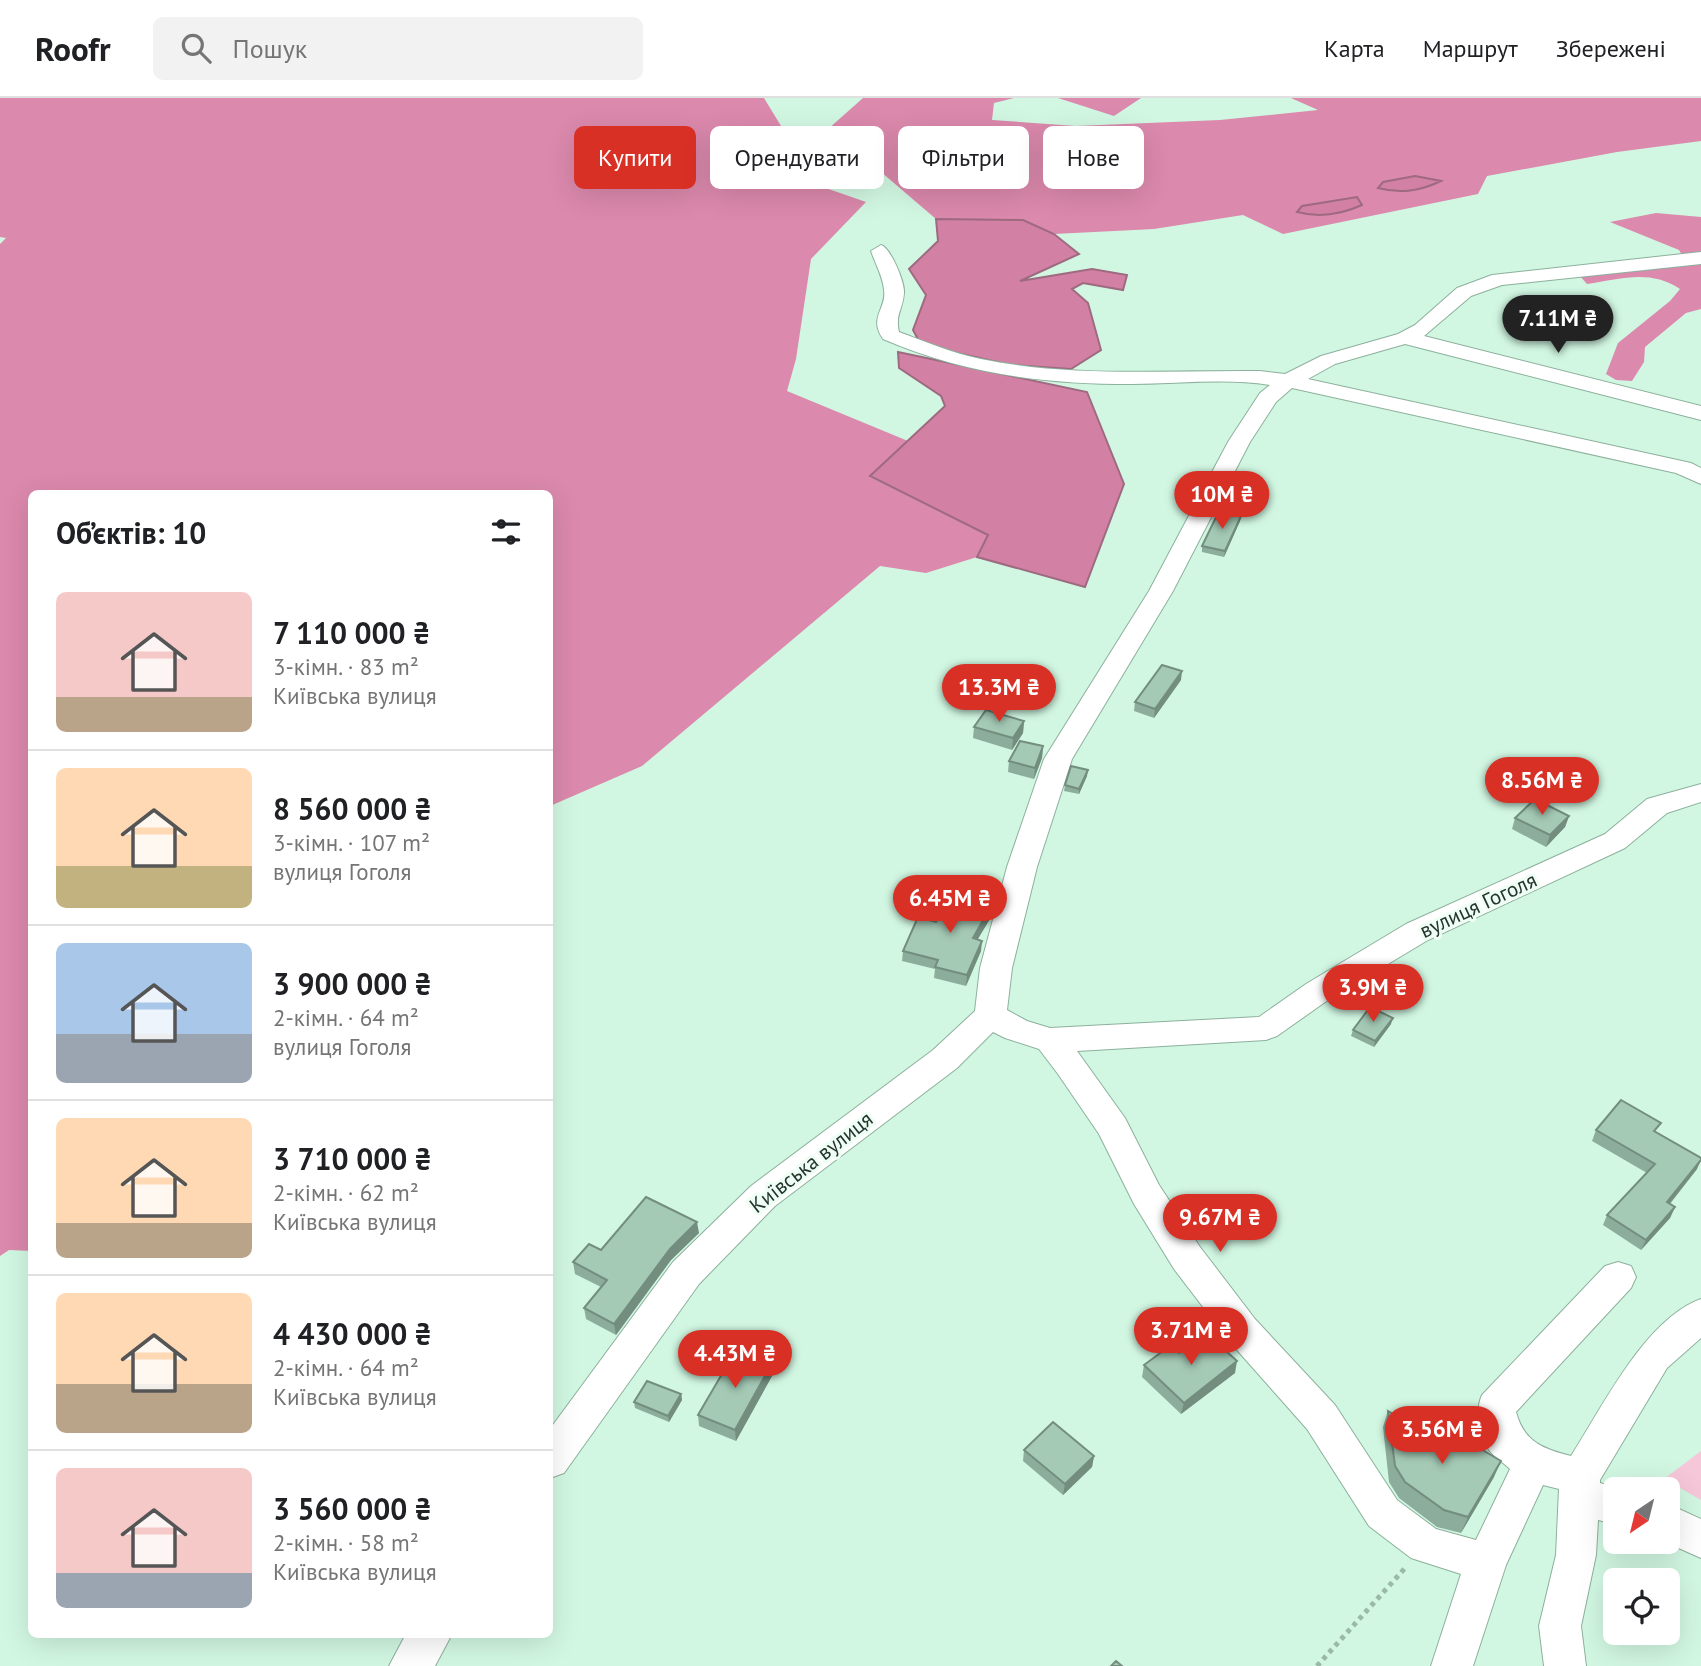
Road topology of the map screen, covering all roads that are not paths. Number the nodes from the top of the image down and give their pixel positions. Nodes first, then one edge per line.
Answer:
1 (881, 251) dead end
2 (1701, 258) edge
3 (1405, 338) junction
4 (1288, 382) junction
5 (1701, 413) edge
6 (1701, 477) edge
7 (1701, 793) edge
8 (990, 1015) junction
9 (1050, 1040) junction
10 (1618, 1277) dead end
11 (1701, 1315) edge
12 (553, 1456) edge
13 (1533, 1464) junction
14 (1592, 1493) edge
15 (1680, 1529) edge
16 (1701, 1539) edge
17 (1486, 1562) junction
18 (428, 1638) edge
19 (410, 1666) edge
20 (1452, 1666) edge
21 (1565, 1666) edge

1 - 4 street
2 - 3 street
3 - 4 street
3 - 5 street
4 - 6 street
4 - 8 street
7 - 9 street, вулиця Гоголя
8 - 9 street
8 - 12 street, Київська вулиця
9 - 17 street
10 - 13 street
11 - 14 street
13 - 14 street
13 - 17 street
14 - 21 street
15 - 16 street
17 - 20 street
18 - 19 street

